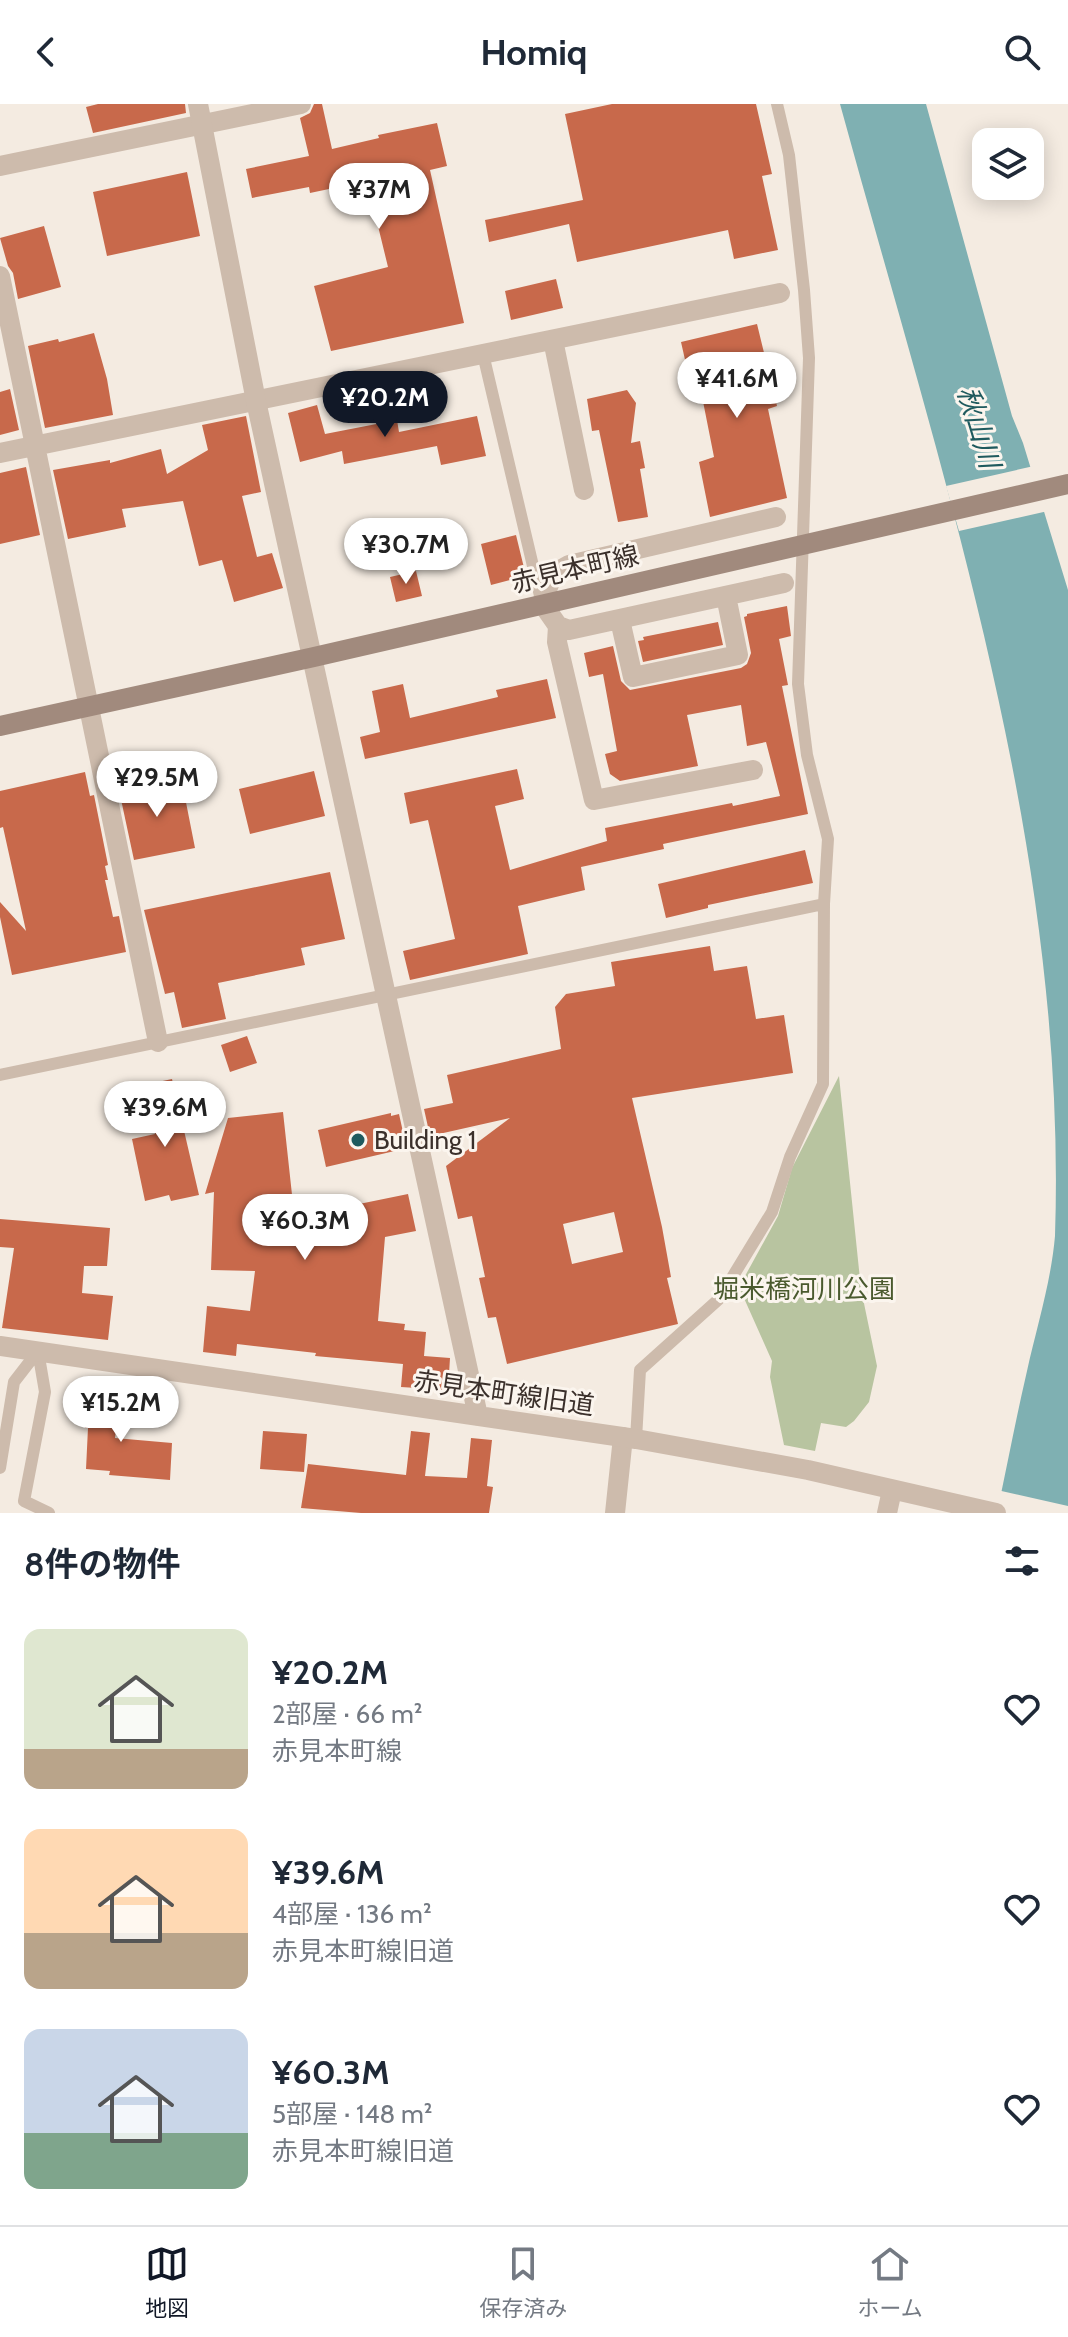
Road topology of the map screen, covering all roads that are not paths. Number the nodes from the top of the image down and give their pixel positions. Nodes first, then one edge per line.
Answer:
1 (198, 104) edge
2 (301, 104) edge
3 (777, 104) edge
4 (202, 125) junction
5 (0, 166) edge
6 (0, 276) edge
7 (804, 290) junction
8 (780, 293) joint
9 (553, 340) junction
10 (483, 354) junction
11 (256, 401) junction
12 (35, 446) junction
13 (0, 453) edge
14 (1068, 484) edge
15 (584, 490) dead end
16 (776, 517) dead end
17 (805, 543) junction
18 (784, 583) dead end
19 (726, 596) junction
20 (542, 603) junction
21 (620, 620) junction
22 (558, 626) junction
23 (314, 657) junction
24 (89, 707) junction
25 (0, 726) edge
26 (753, 770) dead end
27 (824, 904) junction
28 (386, 995) junction
29 (158, 1042) junction
30 (0, 1075) edge
31 (0, 1346) edge
32 (38, 1351) junction
33 (478, 1416) junction
34 (630, 1438) junction
35 (0, 1468) edge
36 (892, 1490) junction
37 (23, 1507) edge
38 (49, 1513) edge
39 (615, 1513) edge
40 (887, 1513) edge
41 (996, 1513) edge

1 - 4 street
2 - 4 street
3 - 7 lane
4 - 5 street
4 - 11 street
6 - 12 street
7 - 8 lane
7 - 17 lane
8 - 9 street
9 - 10 street
9 - 15 street
10 - 11 street
10 - 20 lane
11 - 12 street
11 - 23 street
12 - 13 street
12 - 24 street
14 - 17 main road, 赤見本町線
16 - 20 street
17 - 20 main road, 赤見本町線
17 - 27 lane
18 - 19 street
19 - 21 street
19 - 21 street
20 - 22 street
20 - 23 main road, 赤見本町線
21 - 22 street
22 - 26 street
23 - 24 main road, 赤見本町線
23 - 28 street
24 - 25 main road, 赤見本町線
24 - 29 street
27 - 28 lane
27 - 34 lane
28 - 29 lane
28 - 33 street
29 - 30 lane
31 - 32 street, 赤見本町線旧道
32 - 33 street, 赤見本町線旧道
32 - 35 lane
32 - 37 lane
33 - 34 street, 赤見本町線旧道
34 - 36 street, 赤見本町線旧道
34 - 39 street
36 - 40 street
36 - 41 street, 赤見本町線旧道
37 - 38 lane

